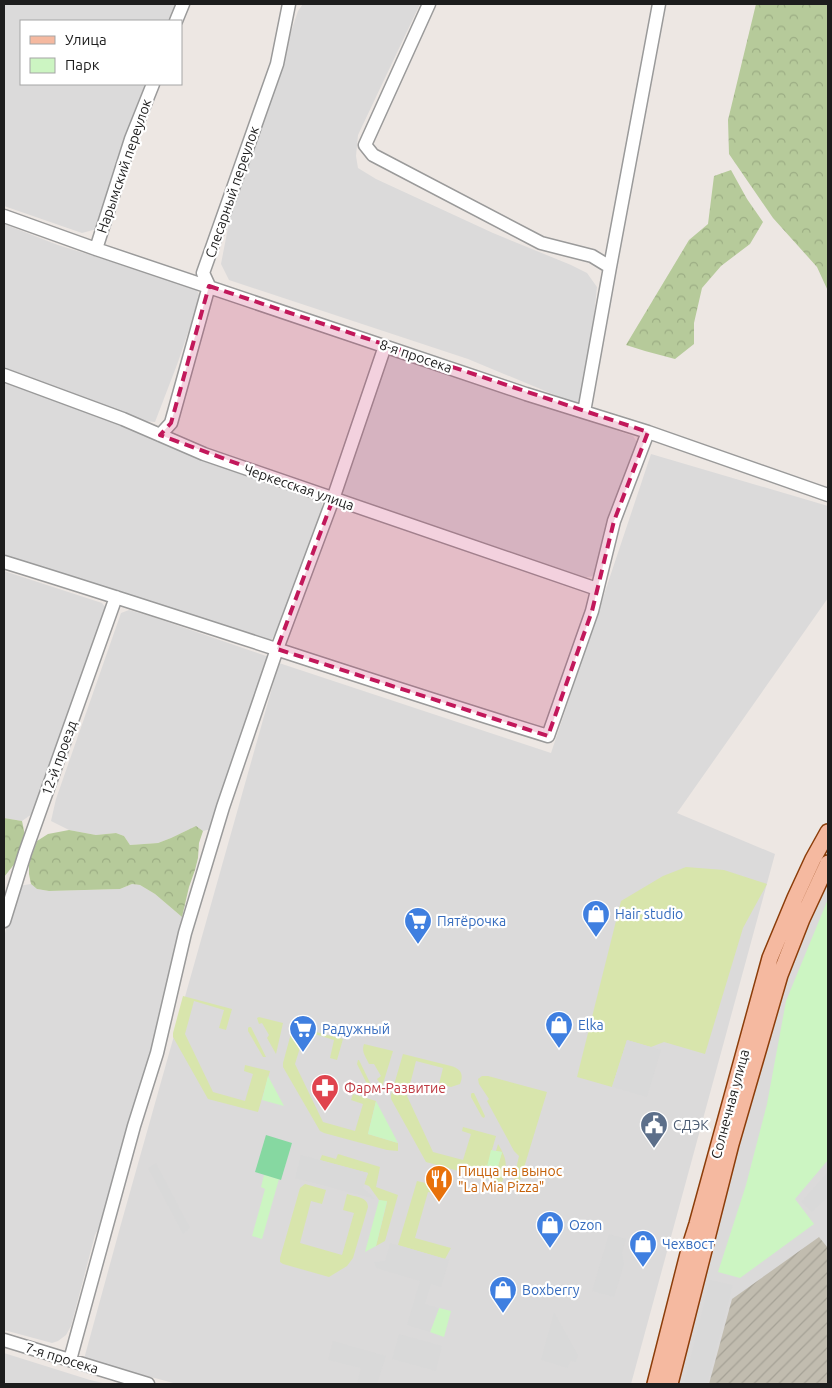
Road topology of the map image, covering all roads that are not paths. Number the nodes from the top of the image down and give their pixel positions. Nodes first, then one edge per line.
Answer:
1 (183, 4) edge
2 (289, 4) edge
3 (429, 4) edge
4 (659, 4) edge
5 (176, 20) edge
6 (153, 85) edge
7 (4, 216) edge
8 (96, 249) junction
9 (610, 267) junction
10 (209, 286) junction
11 (385, 346) junction
12 (4, 376) edge
13 (584, 412) junction
14 (648, 432) junction
15 (160, 435) junction
16 (828, 495) edge
17 (333, 499) junction
18 (4, 562) edge
19 (597, 589) junction
20 (116, 597) junction
21 (277, 649) junction
22 (828, 832) edge
23 (828, 863) edge
24 (4, 921) edge
25 (4, 1340) edge
26 (70, 1360) junction
27 (148, 1384) edge
28 (654, 1384) edge
29 (670, 1384) edge

1 - 5 street
2 - 10 street, Слесарный переулок
3 - 9 street
4 - 9 street
6 - 8 street, Нарымский переулок
7 - 8 street, 8-я просека
8 - 10 street, 8-я просека
9 - 13 street
10 - 11 street, 8-я просека
10 - 15 street, Слесарный переулок
11 - 13 street, 8-я просека
11 - 17 street
12 - 15 street, Черкесская улица
13 - 14 street, 8-я просека
14 - 16 street, 8-я просека
14 - 19 street
15 - 17 street, Черкесская улица
17 - 19 street, Черкесская улица
17 - 21 street
18 - 20 street
19 - 21 street
20 - 21 street
20 - 24 street, 12-й проезд
21 - 26 street
22 - 28 main road, Солнечная улица
23 - 29 main road, Солнечная улица
25 - 26 street, 7-я просека
26 - 27 street, 7-я просека

